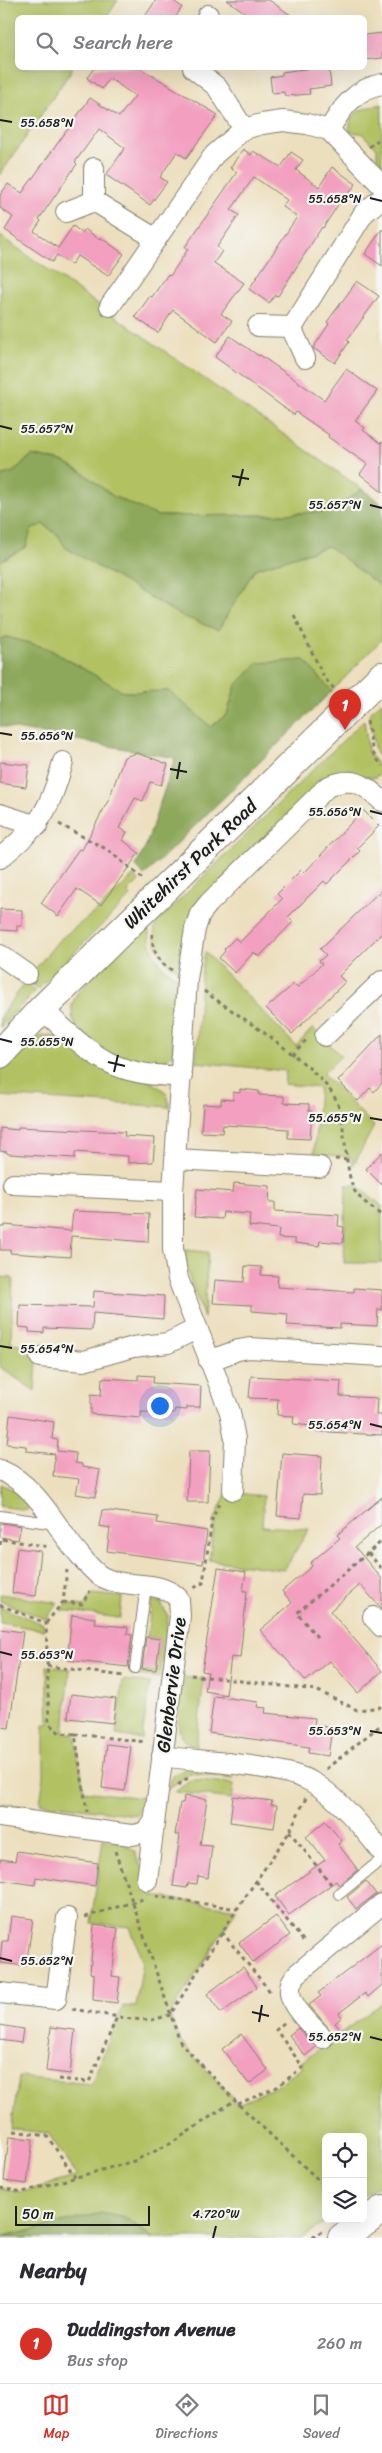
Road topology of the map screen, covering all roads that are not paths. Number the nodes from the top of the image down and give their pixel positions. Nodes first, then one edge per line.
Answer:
1 (196, 70) edge
2 (382, 84) edge
3 (244, 129) junction
4 (329, 130) junction
5 (94, 168) dead end
6 (382, 186) edge
7 (382, 198) edge
8 (94, 201) junction
9 (66, 212) dead end
10 (156, 239) junction
11 (110, 306) dead end
12 (258, 326) dead end
13 (292, 328) junction
14 (305, 358) dead end
15 (382, 676) edge
16 (63, 762) dead end
17 (382, 801) edge
18 (0, 814) edge
19 (40, 821) junction
20 (0, 858) edge
21 (0, 955) edge
22 (27, 974) dead end
23 (382, 981) edge
24 (42, 1009) junction
25 (325, 1036) dead end
26 (0, 1054) edge
27 (182, 1076) junction
28 (176, 1159) junction
29 (320, 1167) dead end
30 (13, 1184) dead end
31 (174, 1191) junction
32 (196, 1329) junction
33 (382, 1356) edge
34 (40, 1357) dead end
35 (210, 1361) junction
36 (0, 1470) edge
37 (233, 1490) road end
38 (0, 1516) edge
39 (57, 1524) junction
40 (146, 1586) junction
41 (135, 1668) dead end
42 (163, 1750) junction
43 (0, 1817) edge
44 (154, 1822) junction
45 (382, 1852) edge
46 (382, 1859) edge
47 (149, 1891) road end
48 (339, 1894) road end
49 (382, 1904) edge
50 (67, 1918) road end
51 (0, 1993) edge
52 (323, 2038) dead end
53 (382, 2210) edge
54 (342, 2238) edge

1 - 3 street
2 - 4 street
3 - 4 street
3 - 10 street
4 - 6 street
5 - 8 street
7 - 13 street
8 - 9 street
8 - 10 street
10 - 11 street
12 - 13 street
13 - 14 street
15 - 24 main road, Whitehirst Park Road
16 - 19 street
17 - 27 street
18 - 19 street
19 - 20 street
21 - 22 street
23 - 25 street
24 - 26 main road, Whitehirst Park Road
24 - 27 street
27 - 28 street
28 - 29 street
28 - 31 street
30 - 31 street
31 - 32 street
32 - 34 street
32 - 35 street
33 - 35 street
35 - 37 street
36 - 39 street, Glenbervie Drive
38 - 39 lane
39 - 40 street, Glenbervie Drive
40 - 41 lane
40 - 42 street, Glenbervie Drive
42 - 44 street, Glenbervie Drive
42 - 45 street
43 - 44 street
44 - 47 street, Glenbervie Drive
46 - 48 lane
49 - 52 street
50 - 51 street
53 - 54 main road

